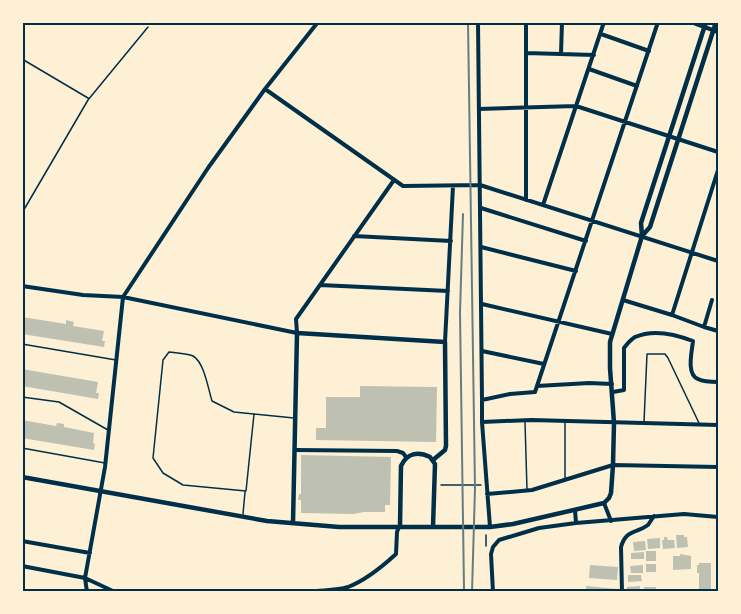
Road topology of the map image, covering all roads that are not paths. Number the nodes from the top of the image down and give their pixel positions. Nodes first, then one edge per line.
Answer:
1 (318, 22) edge
2 (478, 22) edge
3 (526, 22) edge
4 (562, 22) edge
5 (604, 22) edge
6 (658, 22) edge
7 (691, 22) edge
8 (716, 22) edge
9 (706, 25) edge
10 (148, 27) dead end
11 (716, 31) edge
12 (600, 34) junction
13 (649, 51) junction
14 (526, 53) junction
15 (561, 54) junction
16 (594, 54) junction
17 (22, 59) edge
18 (589, 69) junction
19 (637, 86) junction
20 (265, 89) junction
21 (89, 99) junction
22 (576, 106) junction
23 (525, 108) junction
24 (479, 109) junction
25 (625, 122) junction
26 (669, 136) junction
27 (678, 139) junction
28 (718, 152) edge
29 (718, 170) edge
30 (394, 180) junction
31 (453, 186) junction
32 (480, 186) junction
33 (526, 200) junction
34 (543, 205) junction
35 (480, 208) junction
36 (22, 213) edge
37 (592, 221) junction
38 (354, 236) junction
39 (642, 236) junction
40 (451, 241) junction
41 (586, 241) junction
42 (481, 247) junction
43 (692, 252) junction
44 (718, 261) edge
45 (576, 271) junction
46 (320, 285) junction
47 (22, 286) edge
48 (448, 291) junction
49 (123, 297) junction
50 (623, 300) junction
51 (712, 300) dead end
52 (482, 304) junction
53 (672, 315) junction
54 (559, 322) junction
55 (704, 327) junction
56 (718, 331) edge
57 (297, 333) junction
58 (612, 334) junction
59 (445, 342) junction
60 (22, 344) edge
61 (482, 351) junction
62 (116, 360) junction
63 (544, 364) junction
64 (718, 382) edge
65 (612, 384) junction
66 (537, 386) junction
67 (613, 392) junction
68 (22, 397) edge
69 (482, 399) junction
70 (254, 414) junction
71 (295, 418) junction
72 (525, 420) junction
73 (565, 421) junction
74 (482, 422) junction
75 (614, 423) junction
76 (644, 423) junction
77 (699, 424) junction
78 (718, 425) edge
79 (109, 431) junction
80 (22, 448) edge
81 (295, 450) junction
82 (406, 457) junction
83 (433, 460) junction
84 (106, 463) junction
85 (613, 465) junction
86 (718, 467) edge
87 (22, 477) edge
88 (565, 480) junction
89 (527, 490) junction
90 (246, 491) junction
91 (100, 492) junction
92 (487, 494) junction
93 (604, 503) junction
94 (575, 510) junction
95 (654, 516) junction
96 (242, 517) junction
97 (718, 517) edge
98 (611, 521) junction
99 (576, 523) junction
100 (293, 524) junction
101 (400, 526) junction
102 (433, 527) junction
103 (490, 527) junction
104 (22, 541) edge
105 (90, 553) junction
106 (22, 566) edge
107 (85, 578) junction
108 (348, 589) edge
109 (87, 591) edge
110 (115, 591) edge
111 (309, 591) edge
112 (493, 591) edge
113 (622, 591) edge

1 - 20 street
2 - 24 street
3 - 14 street
4 - 15 street
5 - 12 street
6 - 13 street
7 - 9 street
8 - 11 street
9 - 11 street
9 - 26 street
10 - 21 lane
11 - 27 street
12 - 13 street
12 - 16 street
13 - 19 street
14 - 15 street
14 - 23 street
15 - 16 street
16 - 18 street
17 - 21 lane
18 - 19 street
18 - 22 street
19 - 25 street
20 - 30 street
20 - 49 street
21 - 36 lane
22 - 23 street
22 - 25 street
22 - 34 street
23 - 24 street
23 - 33 street
24 - 32 street
25 - 26 street
25 - 37 street
26 - 27 street
26 - 39 street
27 - 28 street
27 - 39 street
29 - 43 street
30 - 31 street
30 - 38 street
31 - 32 street
31 - 40 street
32 - 33 street
32 - 35 street
33 - 34 street
34 - 37 street
35 - 41 street
35 - 42 street
37 - 39 street
37 - 41 street
38 - 40 street
38 - 46 street
39 - 43 street
39 - 50 street
40 - 48 street
41 - 45 street
42 - 45 street
42 - 52 street
43 - 44 street
43 - 53 street
45 - 54 street
46 - 48 street
46 - 57 street
47 - 49 street
48 - 59 street
49 - 57 street
49 - 62 street
50 - 53 street
50 - 58 street
51 - 55 street
52 - 54 street
52 - 61 street
53 - 55 street
54 - 58 street
54 - 63 street
55 - 56 street
57 - 59 street
57 - 71 street
58 - 65 street
59 - 83 street
60 - 62 lane
61 - 63 street
61 - 69 street
62 - 79 street
63 - 66 street
64 - 67 street
65 - 66 street
65 - 67 street
66 - 69 street
67 - 75 street
68 - 79 lane
69 - 74 street
70 - 71 lane
70 - 90 lane
70 - 90 lane
71 - 81 street
72 - 73 street
72 - 74 street
72 - 89 lane
73 - 75 street
73 - 88 lane
74 - 92 street
75 - 76 street
75 - 85 street
76 - 77 street
76 - 77 lane
77 - 78 street
79 - 84 street
80 - 84 lane
81 - 82 street
81 - 100 street
82 - 83 street
82 - 101 street
83 - 102 street
84 - 91 street
85 - 86 street
85 - 88 street
85 - 93 street
87 - 91 street
88 - 89 street
89 - 92 street
90 - 96 lane
91 - 96 street
91 - 105 street
92 - 103 street
93 - 94 street
93 - 98 street
94 - 99 street
94 - 103 street
95 - 97 street
95 - 98 street
95 - 113 street
96 - 100 street
98 - 99 street
99 - 112 street
100 - 101 street
101 - 102 street
101 - 108 street
102 - 103 street
104 - 105 street
105 - 107 street
106 - 107 street
107 - 109 street
107 - 110 street
108 - 111 street

